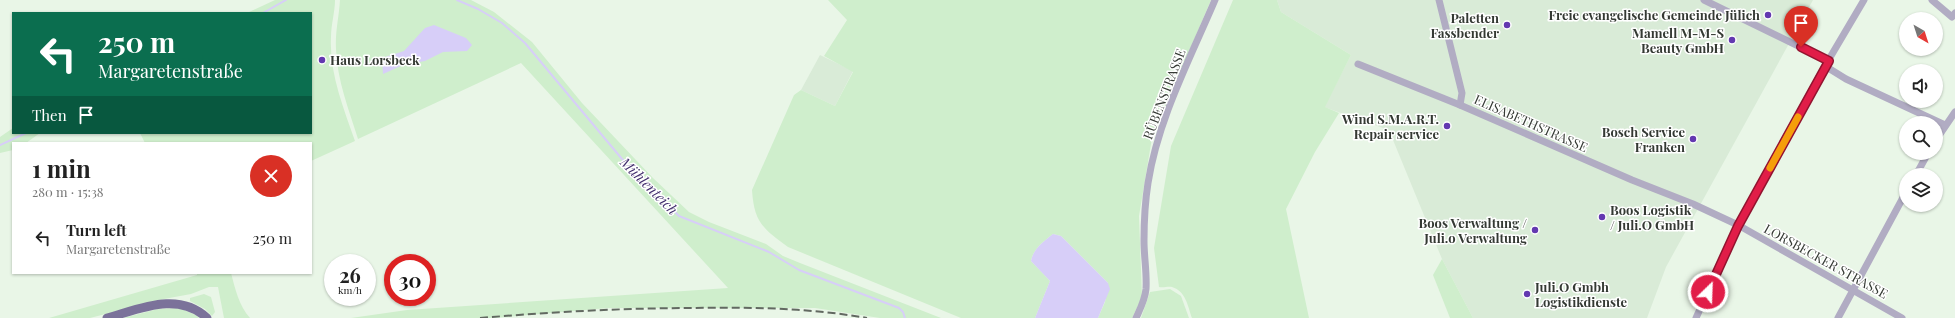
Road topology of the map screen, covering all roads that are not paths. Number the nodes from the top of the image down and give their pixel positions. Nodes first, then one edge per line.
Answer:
1 (1215, 0) edge
2 (1439, 0) edge
3 (1704, 0) edge
4 (1864, 0) edge
5 (1932, 0) edge
6 (1954, 16) edge
7 (1827, 63) junction
8 (1358, 64) dead end
9 (1460, 105) junction
10 (1955, 112) edge
11 (1945, 125) junction
12 (1943, 128) edge
13 (1899, 204) edge
14 (1738, 226) junction
15 (1854, 291) junction
16 (107, 318) edge
17 (207, 318) edge
18 (1136, 318) edge
19 (1696, 318) edge
20 (1838, 318) edge
21 (1902, 318) edge

1 - 18 street, RÜBENSTRASSE
2 - 9 street
3 - 7 street
4 - 7 street
5 - 6 street
7 - 11 street
7 - 14 street
8 - 9 street, ELISABETHSTRASSE
9 - 14 street, ELISABETHSTRASSE
10 - 11 street
11 - 12 street
13 - 15 street
14 - 15 street, LORSBECKER STRASSE
14 - 19 street
15 - 20 street
15 - 21 street, LORSBECKER STRASSE
16 - 17 main road

